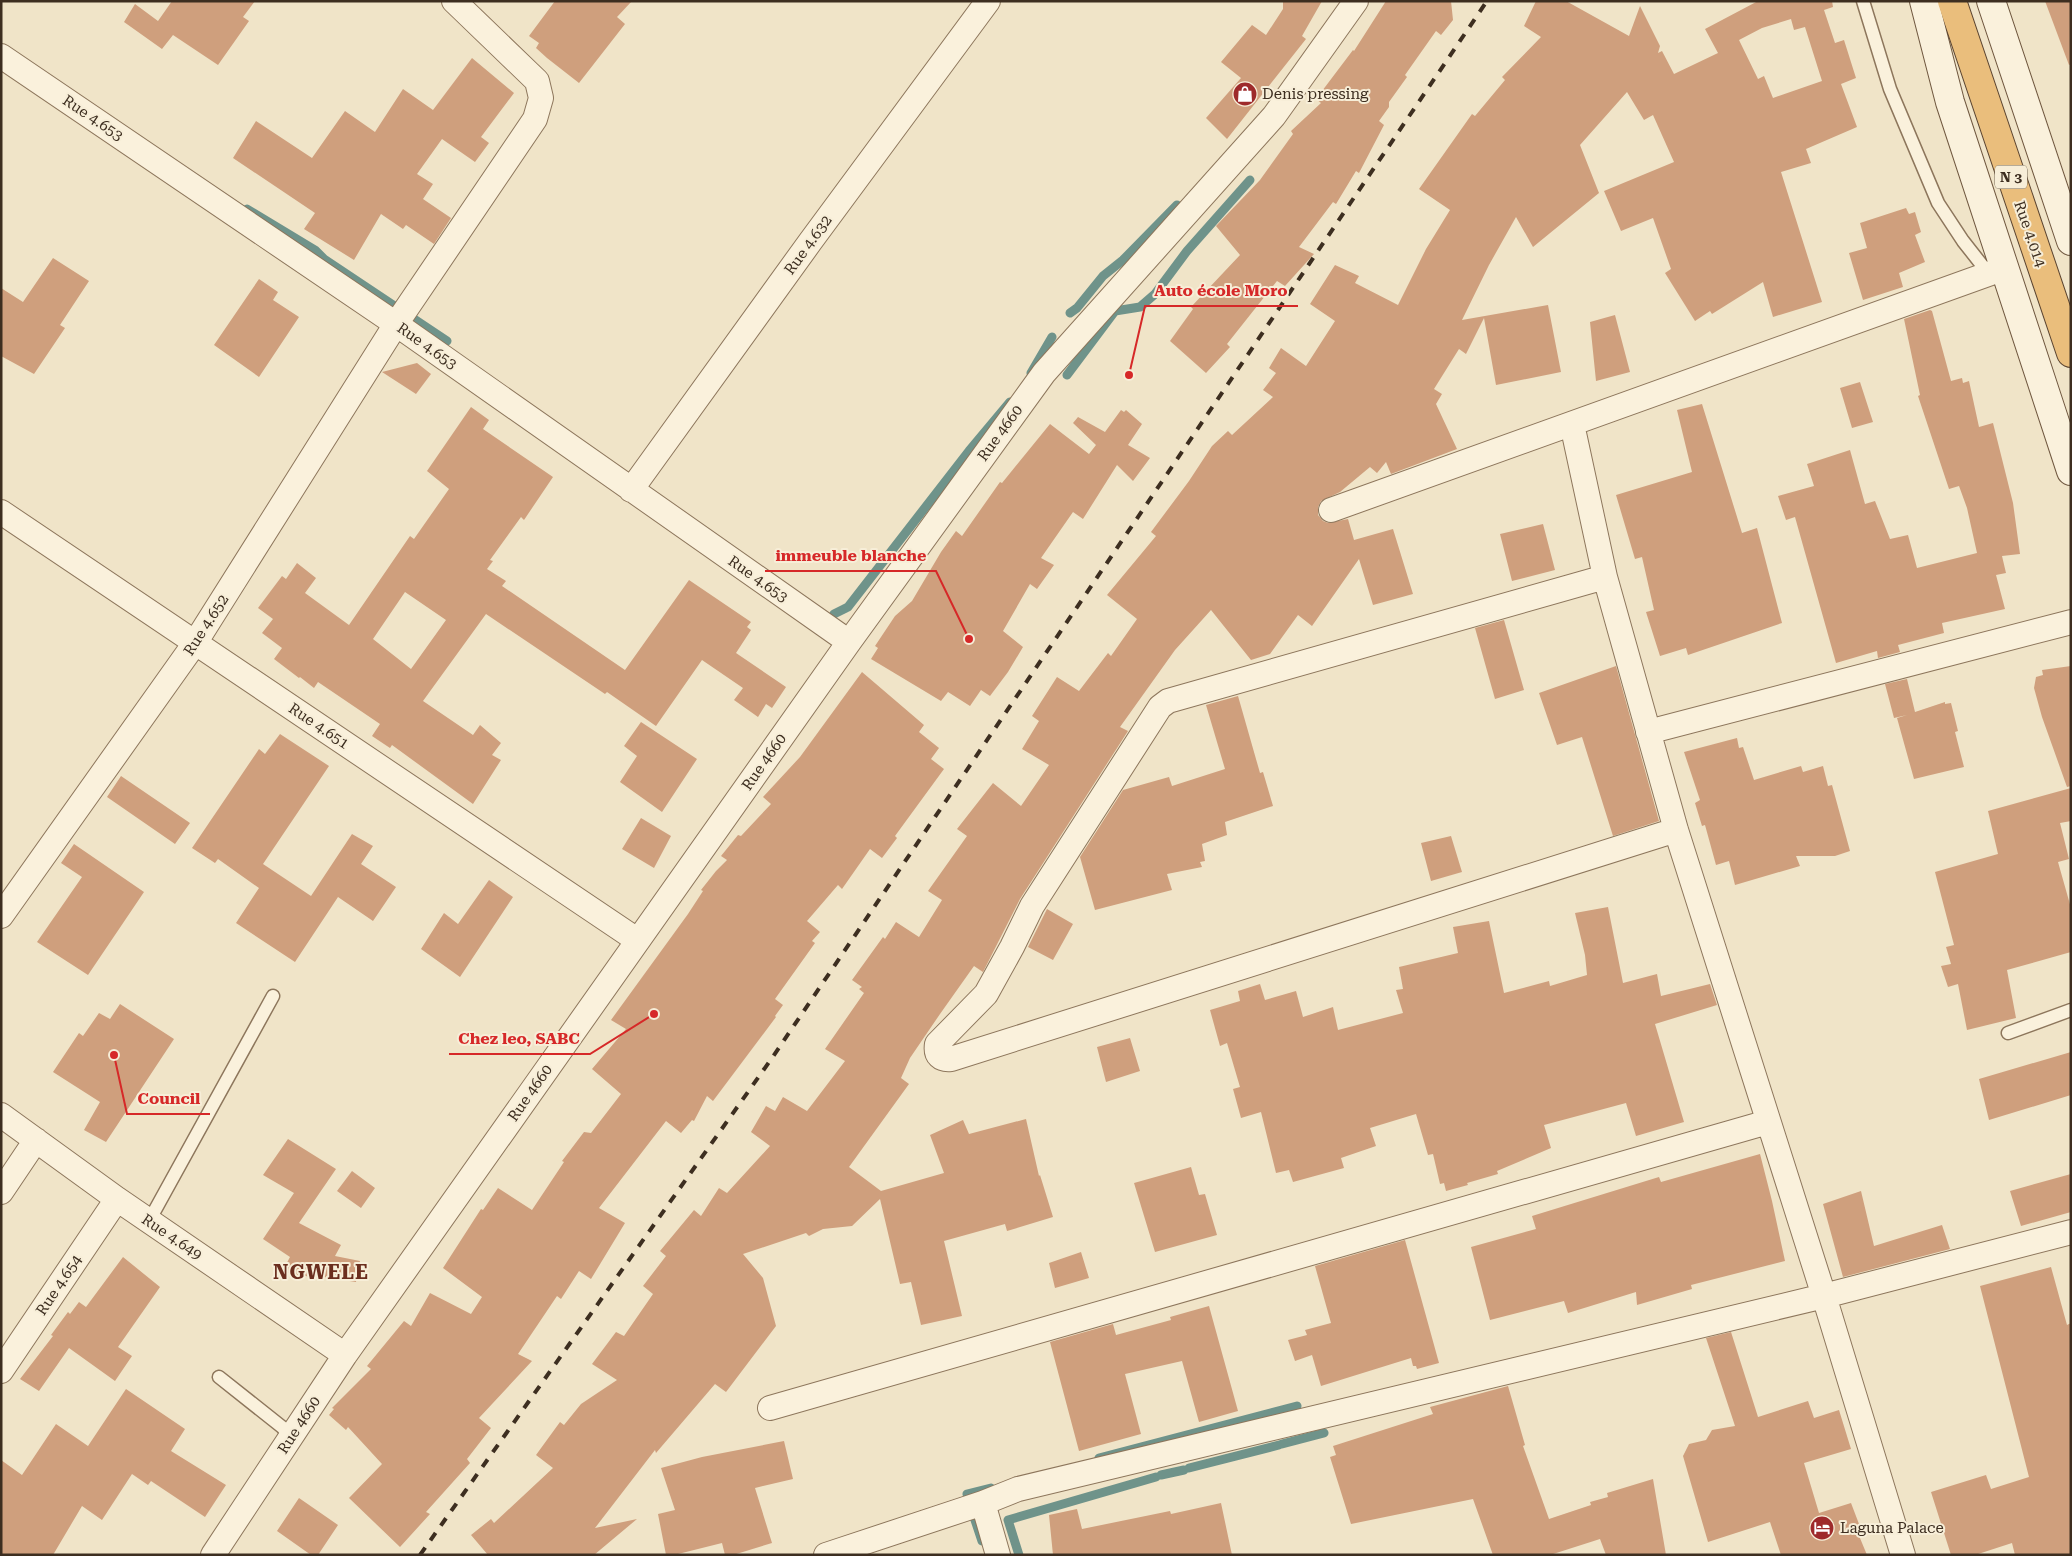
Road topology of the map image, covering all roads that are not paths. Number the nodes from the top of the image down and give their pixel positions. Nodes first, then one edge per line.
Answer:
1 (454, 1) edge
2 (988, 1) edge
3 (1356, 1) edge
4 (1863, 1) edge
5 (1924, 1) edge
6 (1952, 1) edge
7 (1991, 1) edge
8 (1, 56) edge
9 (2071, 240) edge
10 (1997, 271) junction
11 (396, 324) junction
12 (2071, 352) edge
13 (1572, 424) junction
14 (2071, 471) edge
15 (631, 490) junction
16 (1331, 510) dead end
17 (1, 512) edge
18 (1605, 577) junction
19 (2071, 622) edge
20 (849, 642) junction
21 (195, 643) junction
22 (1648, 732) junction
23 (1676, 830) junction
24 (1, 916) edge
25 (638, 940) junction
26 (273, 996) dead end
27 (2071, 1010) edge
28 (2008, 1033) dead end
29 (1, 1115) edge
30 (1768, 1122) junction
31 (36, 1140) junction
32 (1, 1192) edge
33 (117, 1199) junction
34 (149, 1221) junction
35 (2071, 1232) edge
36 (1824, 1296) junction
37 (345, 1356) junction
38 (1, 1372) edge
39 (219, 1377) dead end
40 (770, 1408) dead end
41 (291, 1437) junction
42 (983, 1502) junction
43 (213, 1555) edge
44 (826, 1555) edge
45 (998, 1555) edge
46 (1903, 1555) edge

1 - 11 street
2 - 15 street, Rue 4.632
3 - 20 street, Rue 4660
4 - 10 lane
5 - 10 main road
6 - 12 highway, Rue 4.014 / N 3
7 - 9 main road
8 - 11 street, Rue 4.653
10 - 13 street
10 - 14 main road
11 - 15 street, Rue 4.653
11 - 21 street, Rue 4.652
13 - 16 street
13 - 18 street
15 - 20 street, Rue 4.653
17 - 21 street, Rue 4.651
18 - 22 street
18 - 23 street
19 - 22 street
20 - 25 street, Rue 4660
21 - 24 street, Rue 4.652
21 - 25 street, Rue 4.651
22 - 23 street
23 - 30 street
25 - 37 street, Rue 4660
26 - 34 lane
27 - 28 lane
29 - 31 street, Rue 4.649
30 - 36 street
30 - 40 street
31 - 32 street
31 - 33 street, Rue 4.649
33 - 34 street, Rue 4.649
33 - 38 street, Rue 4.654
34 - 37 street, Rue 4.649
35 - 36 street
36 - 42 street
36 - 46 street
37 - 41 street, Rue 4660
39 - 41 lane
41 - 43 street, Rue 4660
42 - 44 street
42 - 45 street

